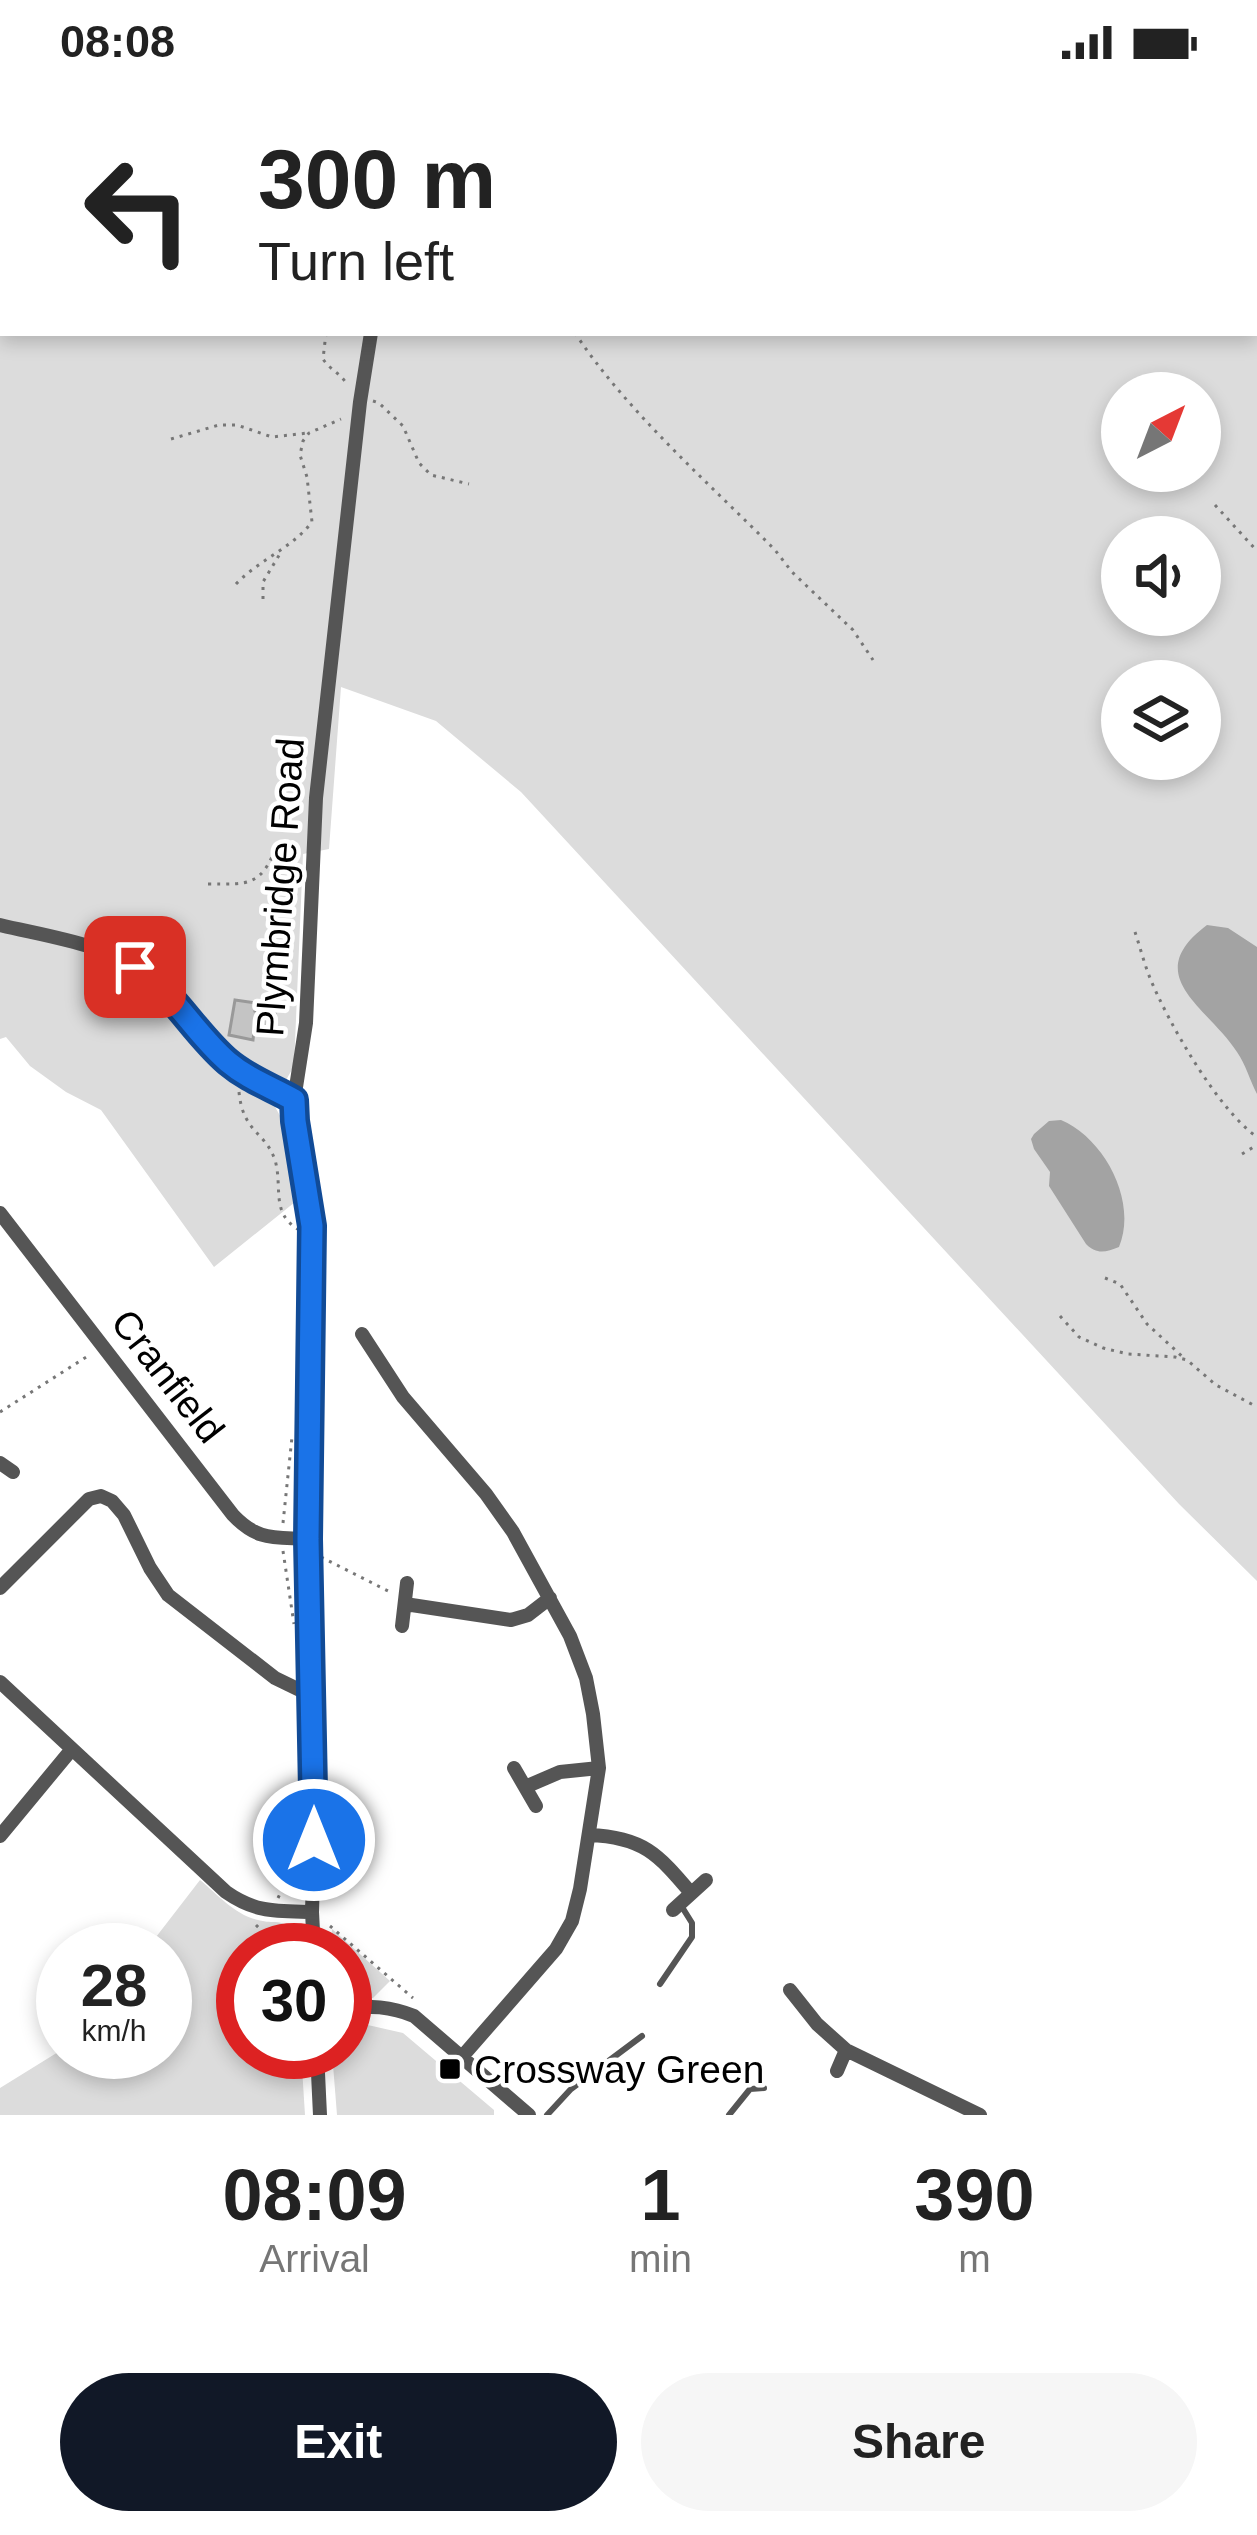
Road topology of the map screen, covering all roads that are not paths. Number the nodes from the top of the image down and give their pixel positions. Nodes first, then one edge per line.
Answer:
1 (371, 336) edge
2 (0, 926) edge
3 (294, 1100) junction
4 (0, 1213) edge
5 (362, 1334) dead end
6 (308, 1545) junction
7 (407, 1583) dead end
8 (0, 1588) edge
9 (550, 1598) junction
10 (405, 1604) junction
11 (403, 1626) dead end
12 (0, 1682) edge
13 (310, 1695) junction
14 (72, 1749) junction
15 (514, 1768) dead end
16 (598, 1768) junction
17 (525, 1787) junction
18 (536, 1806) dead end
19 (589, 1835) junction
20 (0, 1836) edge
21 (706, 1880) dead end
22 (681, 1902) junction
23 (312, 1915) junction
24 (312, 1923) edge
25 (659, 1984) dead end
26 (790, 1990) dead end
27 (372, 2006) edge
28 (642, 2036) dead end
29 (846, 2050) junction
30 (461, 2058) junction
31 (836, 2072) dead end
32 (318, 2079) edge
33 (764, 2088) dead end
34 (320, 2115) edge
35 (529, 2115) edge
36 (547, 2115) edge
37 (728, 2115) edge
38 (980, 2115) edge

1 - 3 street, Plymbridge Road
2 - 3 street
3 - 6 street, Plymbridge Road
4 - 6 street, Cranfield
5 - 9 street
6 - 13 street, Plymbridge Road
7 - 10 street
8 - 13 street
9 - 10 street
9 - 16 street
10 - 11 street
12 - 14 street
13 - 23 street, Plymbridge Road
14 - 20 street
14 - 23 street
15 - 17 street
16 - 17 street
16 - 19 street
17 - 18 street
19 - 22 street
19 - 30 street
21 - 22 street
22 - 25 lane
23 - 24 street, Plymbridge Road
26 - 29 street
27 - 30 street
28 - 36 lane
29 - 31 street
29 - 38 street
30 - 35 street
32 - 34 street
33 - 37 lane

